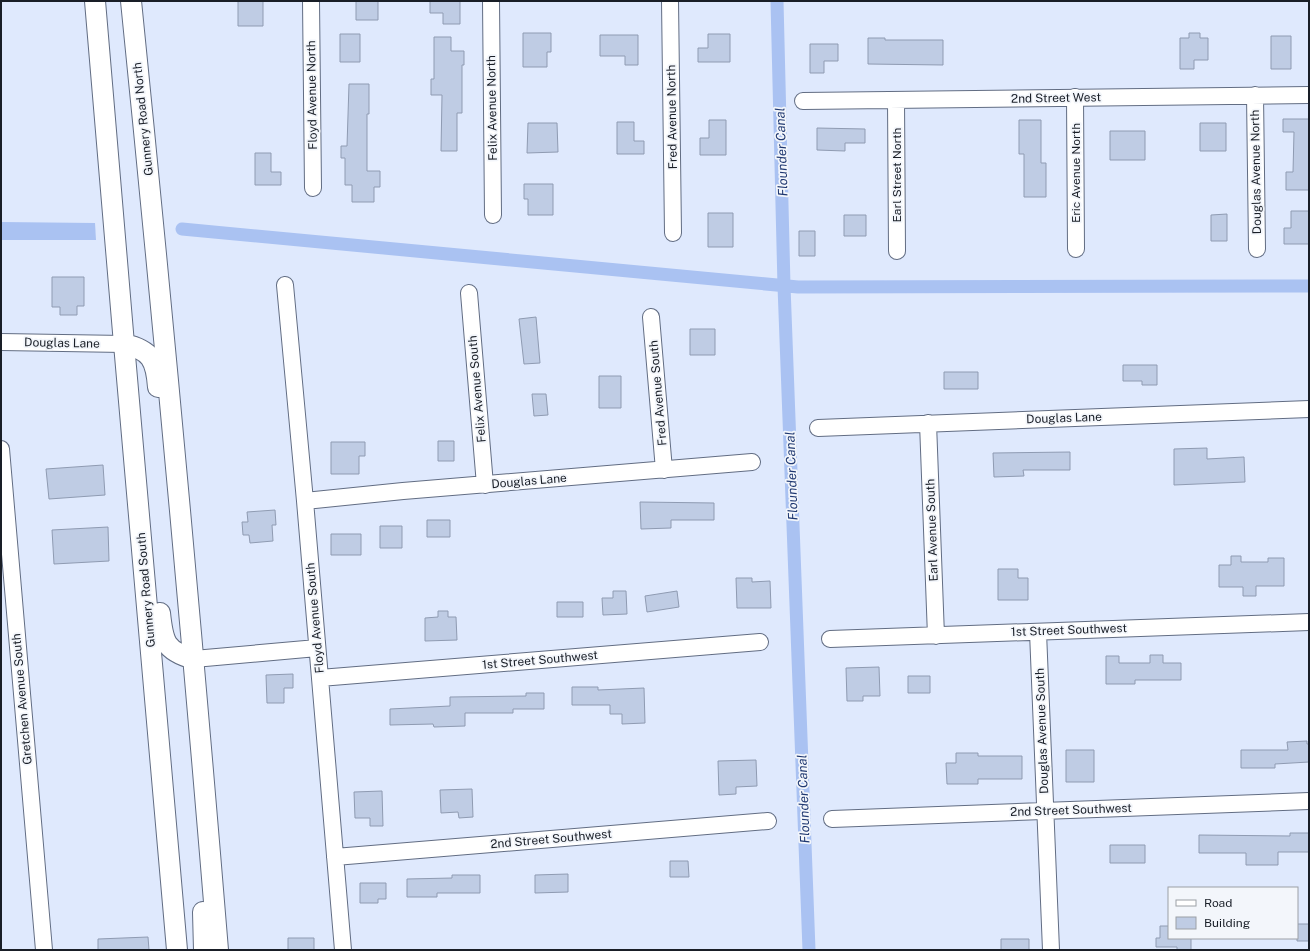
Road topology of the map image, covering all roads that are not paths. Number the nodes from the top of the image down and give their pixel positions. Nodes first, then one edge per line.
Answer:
1 (95, 1) edge
2 (122, 1) edge
3 (131, 1) edge
4 (311, 1) edge
5 (491, 1) edge
6 (670, 1) edge
7 (1309, 95) edge
8 (1255, 96) junction
9 (1076, 97) junction
10 (896, 100) junction
11 (803, 101) dead end
12 (144, 126) junction
13 (313, 188) dead end
14 (493, 215) dead end
15 (674, 233) dead end
16 (1076, 249) dead end
17 (1257, 249) dead end
18 (897, 251) dead end
19 (285, 285) dead end
20 (469, 293) dead end
21 (651, 317) dead end
22 (1, 342) edge
23 (124, 344) junction
24 (1309, 409) edge
25 (928, 424) junction
26 (818, 428) dead end
27 (1, 448) edge
28 (134, 452) junction
29 (752, 462) dead end
30 (664, 470) junction
31 (485, 485) junction
32 (305, 500) junction
33 (183, 540) junction
34 (1309, 622) edge
35 (1038, 632) junction
36 (936, 636) junction
37 (830, 639) dead end
38 (760, 642) dead end
39 (317, 648) junction
40 (194, 659) junction
41 (320, 678) junction
42 (205, 793) junction
43 (1309, 801) edge
44 (1046, 812) junction
45 (832, 819) dead end
46 (768, 821) dead end
47 (335, 857) junction
48 (44, 950) edge
49 (177, 950) edge
50 (204, 950) edge
51 (218, 950) edge
52 (343, 950) edge
53 (1051, 950) edge

1 - 23 main road, Gunnery Road South
2 - 12 main road
3 - 12 main road, Gunnery Road North
4 - 13 street, Floyd Avenue North
5 - 14 street, Felix Avenue North
6 - 15 street, Fred Avenue North
7 - 8 street, 2nd Street West
8 - 9 street, 2nd Street West
8 - 17 street, Douglas Avenue North
9 - 10 street, 2nd Street West
9 - 16 street, Eric Avenue North
10 - 11 street, 2nd Street West
10 - 18 street, Earl Street North
12 - 33 main road, Gunnery Road North
19 - 32 street, Floyd Avenue South
20 - 31 street, Felix Avenue South
21 - 30 street, Fred Avenue South
22 - 23 street, Douglas Lane
23 - 28 main road, Gunnery Road South
23 - 33 main road
24 - 25 street, Douglas Lane
25 - 26 street, Douglas Lane
25 - 36 street, Earl Avenue South
27 - 48 street, Gretchen Avenue South
28 - 40 main road
28 - 49 main road, Gunnery Road South
29 - 30 street, Douglas Lane
30 - 31 street, Douglas Lane
31 - 32 street, Douglas Lane
32 - 39 street, Floyd Avenue South
33 - 40 main road
34 - 35 street, 1st Street Southwest
35 - 36 street, 1st Street Southwest
35 - 44 street, Douglas Avenue South
36 - 37 street, 1st Street Southwest
38 - 41 street, 1st Street Southwest
39 - 40 street
39 - 41 street, Floyd Avenue South
40 - 42 main road
41 - 47 street, Floyd Avenue South
42 - 50 main road
42 - 51 main road
43 - 44 street, 2nd Street Southwest
44 - 45 street, 2nd Street Southwest
44 - 53 street, Douglas Avenue South
46 - 47 street, 2nd Street Southwest
47 - 52 street, Floyd Avenue South

